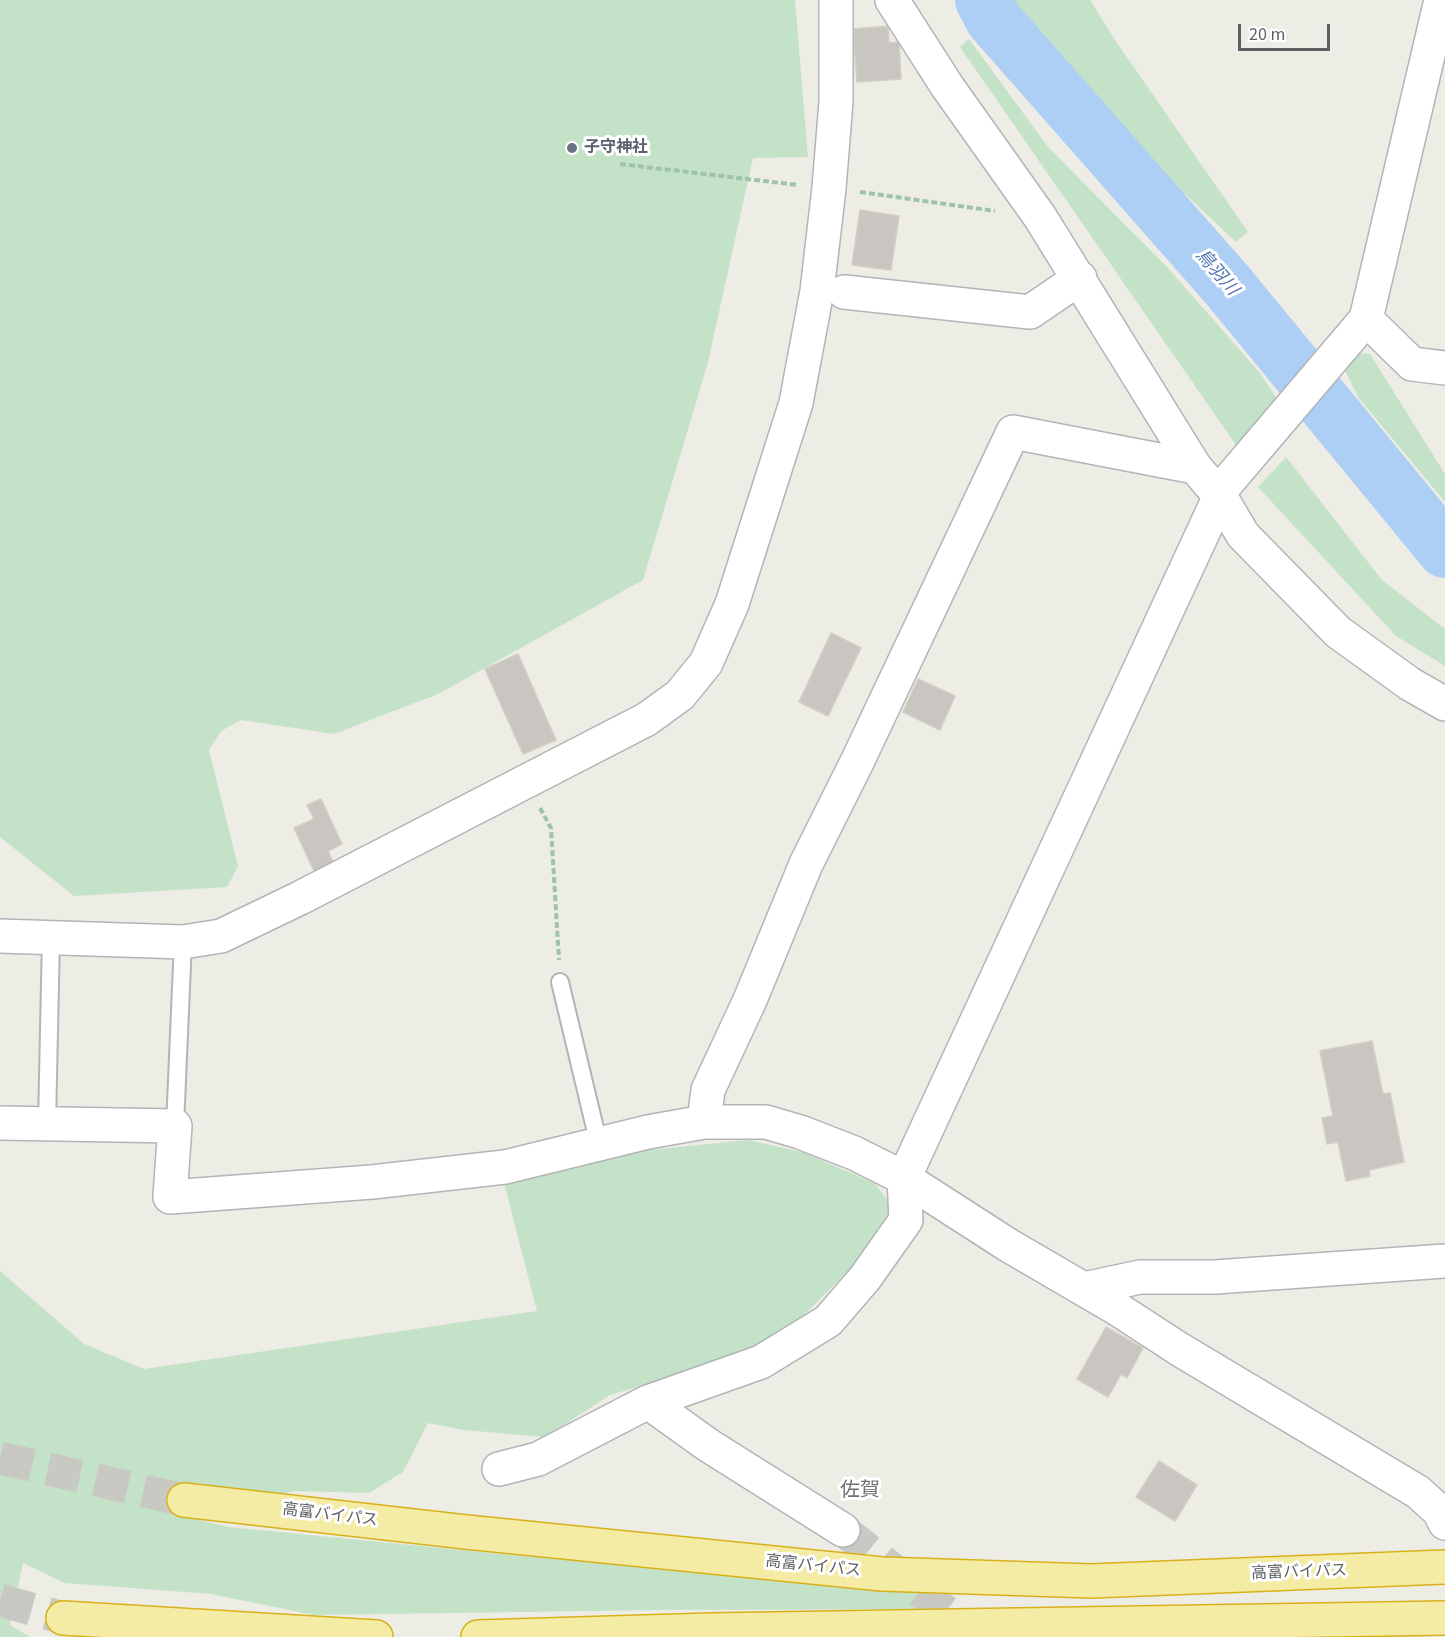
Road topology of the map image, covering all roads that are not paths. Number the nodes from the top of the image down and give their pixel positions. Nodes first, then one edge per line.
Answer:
1 (836, 0) edge
2 (892, 0) edge
3 (1441, 0) edge
4 (1439, 35) edge
5 (1080, 278) junction
6 (844, 292) dead end
7 (1356, 330) junction
8 (1445, 368) edge
9 (1195, 467) junction
10 (1223, 490) junction
11 (1445, 704) edge
12 (0, 936) edge
13 (51, 937) junction
14 (183, 942) junction
15 (560, 982) road end
16 (704, 1122) junction
17 (0, 1123) edge
18 (47, 1124) junction
19 (175, 1126) junction
20 (599, 1145) junction
21 (904, 1178) junction
22 (1445, 1261) edge
23 (1084, 1289) junction
24 (648, 1402) junction
25 (499, 1469) dead end
26 (184, 1500) tunnel mouth
27 (1445, 1523) edge
28 (843, 1530) tunnel mouth
29 (1445, 1567) edge
30 (63, 1618) tunnel mouth
31 (1445, 1618) edge
32 (376, 1637) edge
33 (478, 1637) edge

1 - 14 street
2 - 5 street
3 - 4 street
4 - 7 street
5 - 6 street
5 - 9 street
7 - 8 street
7 - 10 street
9 - 10 street
9 - 16 street
10 - 11 street
10 - 21 street
12 - 13 street
13 - 14 street
13 - 18 lane
14 - 19 lane
15 - 20 lane
16 - 20 street
16 - 21 street
17 - 18 street
18 - 19 street
19 - 20 street
21 - 23 street
21 - 24 street
22 - 23 street
23 - 27 street
24 - 25 street
24 - 28 street
26 - 29 highway, 高富バイパス
30 - 32 highway
31 - 33 highway

